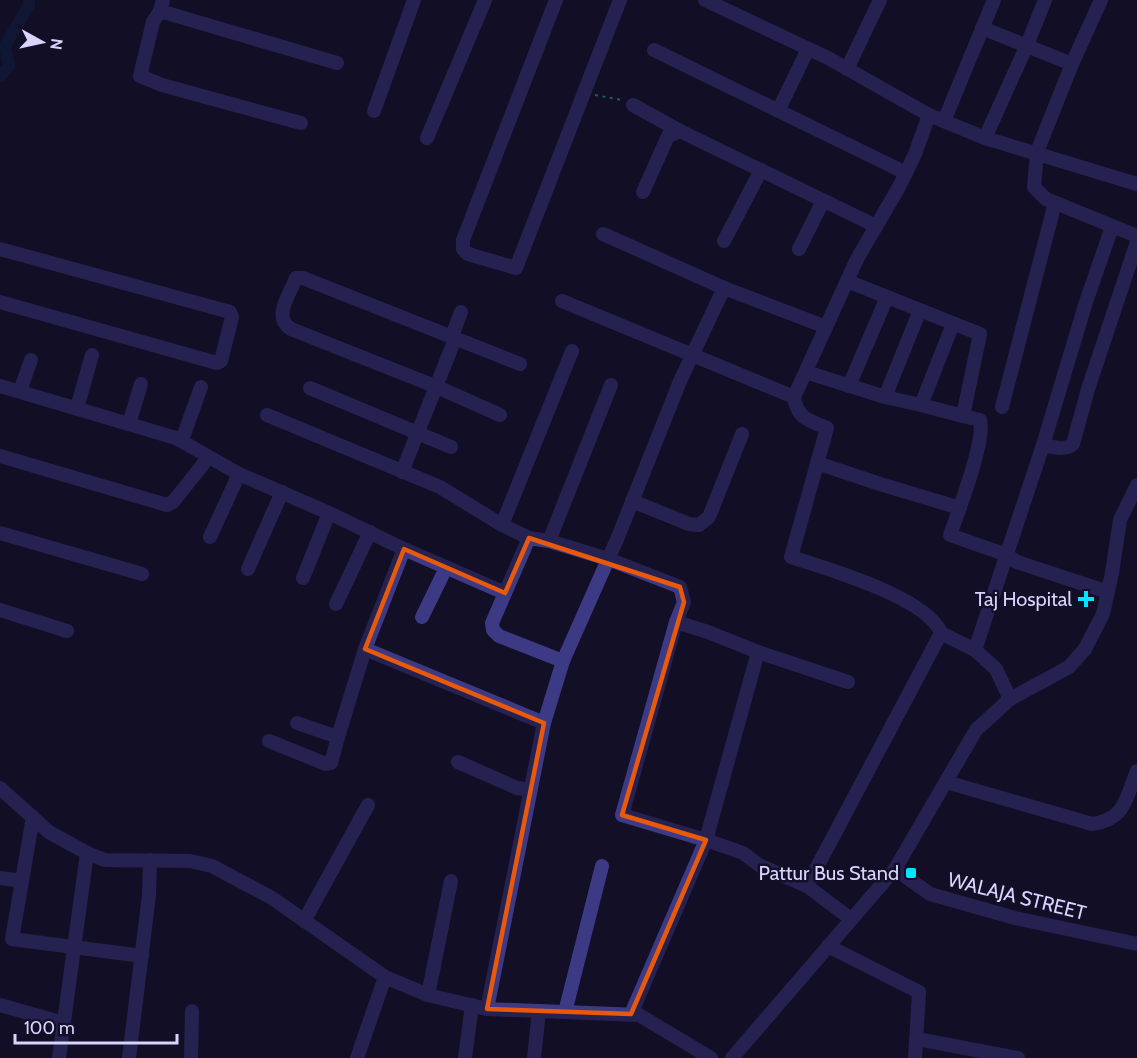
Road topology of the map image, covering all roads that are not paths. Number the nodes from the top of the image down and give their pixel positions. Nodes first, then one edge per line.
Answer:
1 (414, 0) edge
2 (485, 0) edge
3 (556, 0) edge
4 (620, 0) edge
5 (705, 0) edge
6 (880, 0) edge
7 (994, 0) edge
8 (1045, 0) edge
9 (1101, 0) edge
10 (162, 5) edge
11 (733, 6) edge
12 (982, 28) junction
13 (1027, 45) junction
14 (808, 48) junction
15 (654, 50) dead end
16 (337, 63) dead end
17 (1072, 64) junction
18 (847, 69) junction
19 (633, 105) road end
20 (374, 111) dead end
21 (778, 111) junction
22 (929, 115) junction
23 (944, 121) junction
24 (301, 123) dead end
25 (680, 132) junction
26 (427, 138) dead end
27 (985, 138) junction
28 (1037, 152) junction
29 (761, 170) junction
30 (906, 173) junction
31 (1137, 184) edge
32 (644, 192) dead end
33 (823, 201) junction
34 (1055, 203) junction
35 (876, 226) junction
36 (1112, 226) junction
37 (603, 234) dead end
38 (1137, 236) edge
39 (724, 241) dead end
40 (1137, 242) edge
41 (0, 249) edge
42 (799, 249) dead end
43 (847, 281) junction
44 (724, 288) junction
45 (887, 297) junction
46 (562, 301) dead end
47 (0, 302) edge
48 (920, 310) junction
49 (461, 312) dead end
50 (953, 324) junction
51 (826, 327) junction
52 (452, 336) junction
53 (572, 351) dead end
54 (92, 355) dead end
55 (692, 356) junction
56 (31, 360) dead end
57 (520, 364) dead end
58 (806, 372) junction
59 (141, 384) dead end
60 (612, 385) dead end
61 (0, 386) edge
62 (849, 386) junction
63 (201, 387) dead end
64 (437, 387) junction
65 (310, 388) dead end
66 (20, 391) junction
67 (795, 397) junction
68 (885, 397) junction
69 (921, 405) junction
70 (1002, 407) dead end
71 (77, 408) junction
72 (500, 415) dead end
73 (267, 416) dead end
74 (963, 416) junction
75 (129, 424) junction
76 (418, 433) junction
77 (742, 434) dead end
78 (182, 440) junction
79 (1043, 445) junction
80 (451, 447) dead end
81 (0, 456) edge
82 (208, 458) junction
83 (817, 462) junction
84 (402, 472) junction
85 (239, 474) junction
86 (1137, 485) edge
87 (282, 492) junction
88 (632, 501) junction
89 (960, 508) junction
90 (329, 513) junction
91 (502, 525) junction
92 (370, 532) junction
93 (0, 533) edge
94 (210, 537) dead end
95 (529, 538) junction
96 (549, 541) junction
97 (404, 549) junction
98 (1007, 555) junction
99 (608, 559) junction
100 (248, 568) dead end
101 (446, 568) junction
102 (142, 574) dead end
103 (303, 578) dead end
104 (1108, 592) junction
105 (505, 593) junction
106 (336, 604) dead end
107 (0, 610) edge
108 (422, 617) dead end
109 (676, 622) junction
110 (67, 631) dead end
111 (941, 633) junction
112 (365, 649) junction
113 (975, 650) junction
114 (758, 652) junction
115 (563, 661) junction
116 (848, 682) dead end
117 (1010, 699) junction
118 (297, 723) dead end
119 (544, 723) junction
120 (338, 737) junction
121 (268, 741) dead end
122 (458, 762) dead end
123 (1137, 771) edge
124 (946, 783) junction
125 (0, 788) edge
126 (530, 790) junction
127 (368, 805) dead end
128 (33, 817) junction
129 (706, 840) junction
130 (87, 853) junction
131 (150, 860) junction
132 (602, 866) dead end
133 (895, 869) junction
134 (0, 878) edge
135 (22, 881) junction
136 (451, 881) dead end
137 (807, 886) junction
138 (851, 920) junction
139 (304, 921) junction
140 (6, 938) edge
141 (1137, 944) edge
142 (74, 946) junction
143 (828, 946) junction
144 (142, 956) junction
145 (385, 977) junction
146 (428, 995) junction
147 (0, 1005) edge
148 (472, 1005) junction
149 (487, 1009) junction
150 (192, 1011) dead end
151 (539, 1011) junction
152 (565, 1012) junction
153 (631, 1014) junction
154 (64, 1023) junction
155 (917, 1039) junction
156 (59, 1058) edge
157 (129, 1058) edge
158 (191, 1058) edge
159 (357, 1058) edge
160 (465, 1058) edge
161 (534, 1058) edge
162 (711, 1058) edge
163 (732, 1058) edge
164 (915, 1058) edge
165 (1018, 1058) edge

1 - 20 street
2 - 26 street
3 - 4 street
5 - 11 street
6 - 18 street
7 - 12 street
8 - 13 street
9 - 17 street
10 - 16 street
10 - 24 street
11 - 14 street
12 - 13 street
12 - 23 street
13 - 17 street
13 - 27 street
14 - 18 street
14 - 21 street
15 - 21 street
17 - 28 street
18 - 22 street
19 - 25 street
21 - 30 street
22 - 23 street
22 - 30 street
23 - 27 street
25 - 29 street
25 - 32 street
27 - 28 street
28 - 31 street
28 - 34 street
29 - 33 street
29 - 39 street
30 - 35 street
33 - 35 street
33 - 42 street
34 - 36 street
34 - 70 street
35 - 43 street
36 - 38 street
36 - 79 street
37 - 44 street
40 - 79 street
41 - 47 street
43 - 45 street
43 - 51 street
44 - 51 street
44 - 55 street
45 - 48 street
45 - 62 street
46 - 55 street
48 - 50 street
48 - 68 street
49 - 52 street
50 - 69 street
50 - 74 street
51 - 58 street
52 - 57 street
52 - 64 street
52 - 64 street
53 - 91 street
54 - 71 street
55 - 67 street
55 - 88 street
56 - 66 street
58 - 62 street
58 - 67 street
59 - 75 street
60 - 96 street
61 - 66 street
62 - 68 street
63 - 78 street
64 - 72 street
64 - 76 street
65 - 76 street
66 - 71 street
67 - 83 street
68 - 69 street
69 - 74 street
71 - 75 street
73 - 84 street
74 - 89 street
75 - 78 street
76 - 80 street
76 - 84 street
77 - 88 street
78 - 82 street
79 - 98 street
81 - 82 street
82 - 85 street
83 - 89 street
83 - 111 street
84 - 91 street
85 - 87 street
85 - 94 street
86 - 104 street
87 - 90 street
87 - 100 street
88 - 99 street
89 - 98 street
90 - 92 street
90 - 103 street
91 - 95 street
92 - 97 street
92 - 106 street
93 - 102 street
95 - 96 street
95 - 105 street
96 - 99 street
97 - 101 street
97 - 112 street
98 - 104 street
98 - 113 street
99 - 109 street
99 - 115 street
101 - 105 street
101 - 108 street
104 - 117 street
105 - 115 street
107 - 110 street
109 - 114 street
109 - 129 street
111 - 113 street
111 - 137 street
112 - 119 street
112 - 120 street
113 - 117 street
114 - 116 street
114 - 129 street
115 - 119 street
117 - 124 street
118 - 120 street
119 - 126 street
120 - 121 street
122 - 126 street
123 - 124 street
124 - 133 street
125 - 128 street
126 - 149 street
127 - 139 street
128 - 130 street
128 - 135 street
129 - 137 street
129 - 153 street
130 - 131 street
130 - 142 street
131 - 139 street
131 - 144 street
132 - 152 street
133 - 138 street
133 - 141 street, WALAJA STREET
134 - 135 street
135 - 140 street
136 - 146 street
137 - 138 street
138 - 143 street
139 - 145 street
140 - 142 street
142 - 144 street
142 - 154 street
143 - 155 street
143 - 163 street
144 - 157 street
145 - 146 street
145 - 159 street
146 - 148 street
147 - 154 street
148 - 149 street
148 - 160 street
149 - 151 street
150 - 158 street
151 - 152 street
151 - 161 street
152 - 153 street
153 - 162 street
154 - 156 street
155 - 164 street
155 - 165 street

